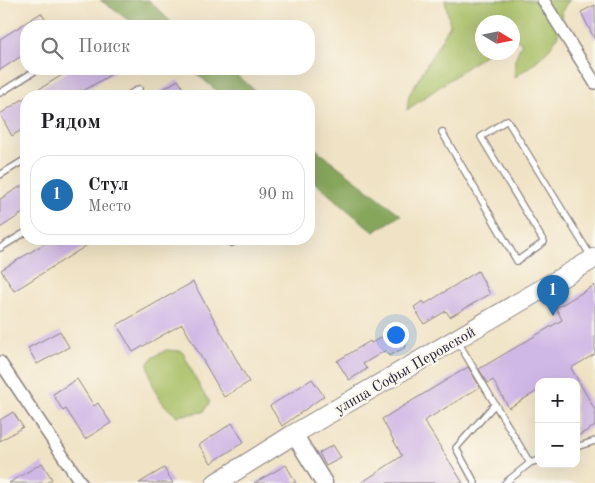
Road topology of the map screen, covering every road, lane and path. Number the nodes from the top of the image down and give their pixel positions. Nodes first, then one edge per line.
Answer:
1 (543, 0) edge
2 (28, 75) edge
3 (595, 83) edge
4 (0, 93) edge
5 (442, 132) dead end
6 (20, 163) edge
7 (0, 175) edge
8 (20, 236) edge
9 (0, 248) edge
10 (594, 259) edge
11 (456, 340) junction
12 (0, 362) edge
13 (495, 404) junction
14 (294, 434) junction
15 (595, 440) edge
16 (580, 446) edge
17 (535, 461) edge
18 (530, 462) junction
19 (82, 483) edge
20 (216, 483) edge
21 (324, 483) edge
22 (475, 483) edge
23 (505, 483) edge

1 - 3 street
2 - 4 lane
5 - 10 lane
6 - 7 lane
8 - 9 lane
10 - 11 main road, улица Софьи Перовской
11 - 13 lane
11 - 14 main road, улица Софьи Перовской
12 - 19 street
13 - 18 lane
13 - 22 lane
14 - 20 main road, улица Софьи Перовской
14 - 21 main road
15 - 16 lane
17 - 18 lane
18 - 23 lane

